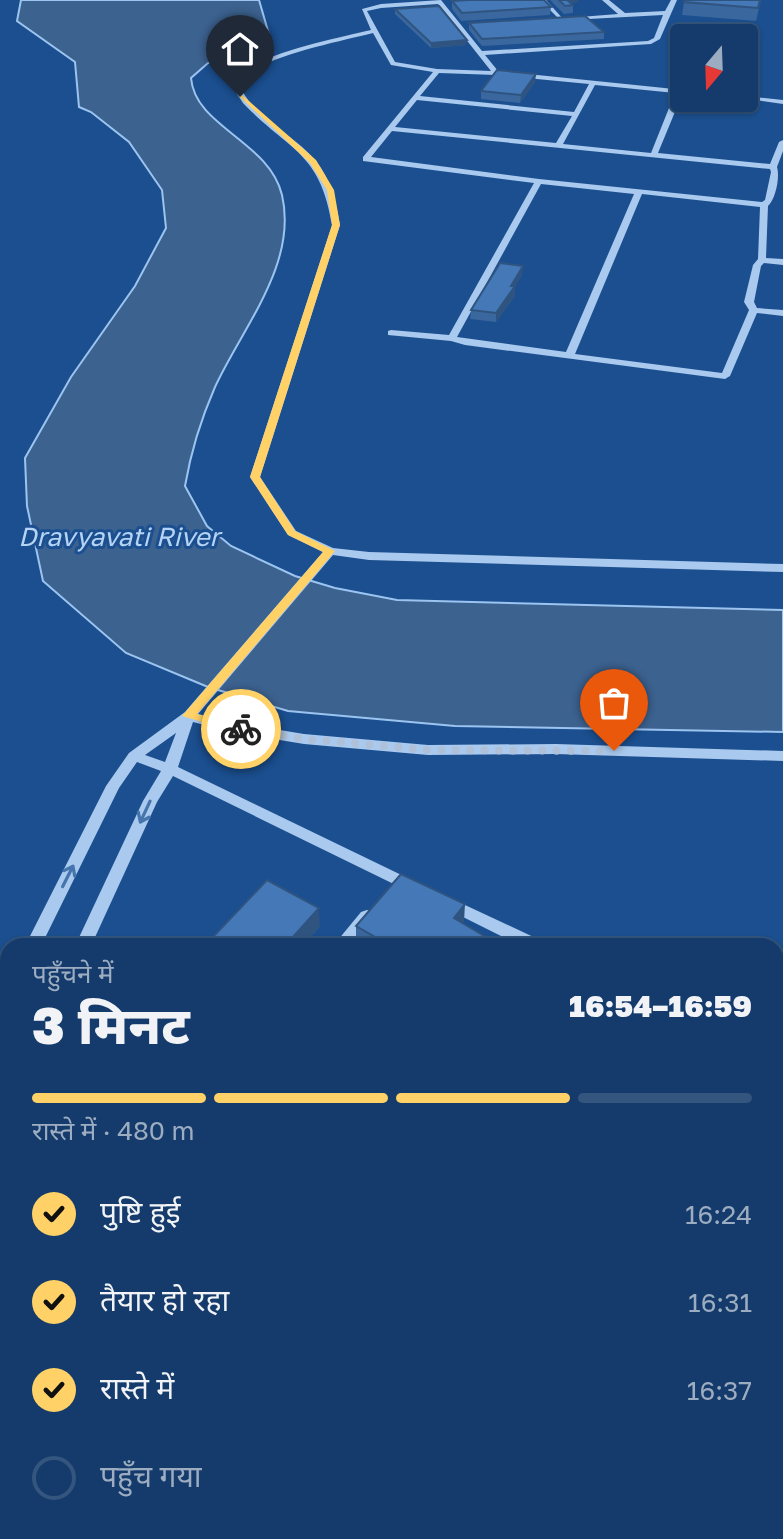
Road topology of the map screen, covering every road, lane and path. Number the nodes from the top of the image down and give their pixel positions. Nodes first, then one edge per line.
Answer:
1 (543, 0) edge
2 (605, 0) edge
3 (674, 0) edge
4 (439, 1) edge
5 (667, 13) junction
6 (623, 15) junction
7 (562, 19) junction
8 (532, 21) edge
9 (473, 25) edge
10 (458, 26) junction
11 (373, 31) junction
12 (480, 53) junction
13 (437, 71) junction
14 (496, 73) junction
15 (593, 83) junction
16 (670, 91) edge
17 (417, 98) junction
18 (758, 100) edge
19 (783, 102) edge
20 (673, 112) edge
21 (577, 114) junction
22 (392, 129) junction
23 (783, 142) edge
24 (559, 145) junction
25 (654, 154) junction
26 (777, 166) edge
27 (539, 181) junction
28 (639, 192) junction
29 (764, 205) junction
30 (762, 260) junction
31 (783, 262) edge
32 (754, 310) junction
33 (783, 313) edge
34 (391, 333) dead end
35 (452, 338) junction
36 (570, 354) junction
37 (330, 551) junction
38 (783, 568) edge
39 (189, 716) junction
40 (134, 756) junction
41 (783, 756) edge
42 (170, 769) junction
43 (388, 890) junction
44 (37, 938) edge
45 (87, 938) edge
46 (348, 938) edge
47 (519, 938) edge

1 - 7 street
2 - 6 street
3 - 5 street
4 - 10 street
4 - 11 street
5 - 6 street
5 - 12 street
6 - 7 street
7 - 8 street
9 - 10 street
10 - 12 street
11 - 13 street
11 - 37 street
12 - 14 street
13 - 14 street
13 - 17 street
14 - 15 street
15 - 16 street
15 - 21 street
17 - 21 street
17 - 22 street
18 - 19 street
20 - 25 street
21 - 24 street
22 - 24 street
22 - 27 street
23 - 26 street
24 - 25 street
25 - 26 street
26 - 29 street
27 - 28 street
27 - 35 street
28 - 29 street
28 - 36 street
29 - 30 street
30 - 31 street
30 - 32 street
32 - 33 street
32 - 36 street
34 - 35 street
35 - 36 street
37 - 38 street
37 - 39 street
39 - 40 street
39 - 41 street
39 - 42 street
40 - 42 street
44 -> 40 street
42 - 43 street
42 -> 45 street
43 - 46 street
43 - 47 street

